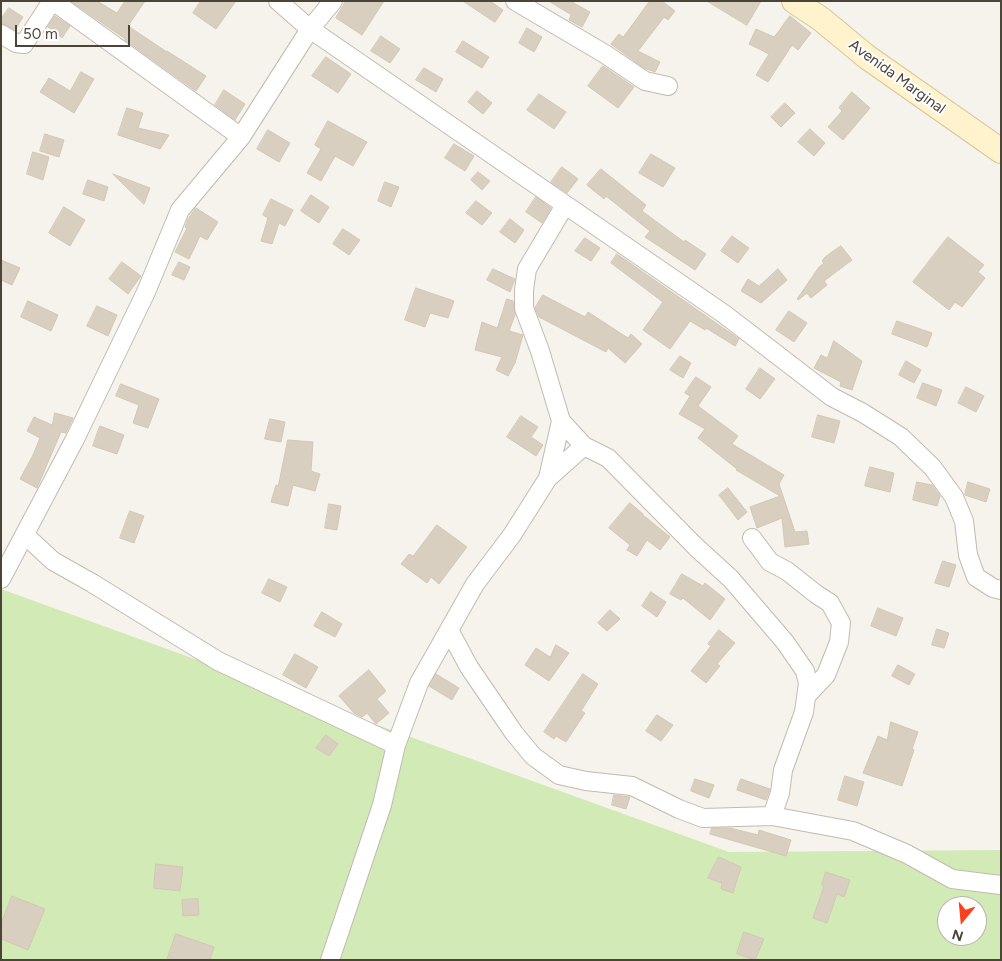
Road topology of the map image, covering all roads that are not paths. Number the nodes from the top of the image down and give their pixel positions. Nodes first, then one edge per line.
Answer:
1 (52, 1) edge
2 (278, 1) edge
3 (333, 1) edge
4 (515, 1) edge
5 (794, 1) edge
6 (310, 29) junction
7 (1, 34) edge
8 (668, 86) dead end
9 (241, 137) junction
10 (1001, 151) edge
11 (565, 206) junction
12 (561, 421) junction
13 (584, 446) junction
14 (548, 478) junction
15 (25, 535) junction
16 (752, 538) dead end
17 (1, 579) edge
18 (1001, 590) edge
19 (449, 630) junction
20 (807, 695) junction
21 (396, 745) junction
22 (772, 816) junction
23 (1001, 885) edge
24 (330, 960) edge

1 - 7 street
1 - 9 street
2 - 6 street
3 - 6 street
4 - 8 street
5 - 10 street, Avenida Marginal
6 - 9 street
6 - 11 street
9 - 15 street
11 - 12 street
11 - 18 street
12 - 13 street
12 - 14 street
13 - 14 street
13 - 20 street
14 - 19 street
15 - 17 street
15 - 21 street
16 - 20 street
19 - 21 street
19 - 22 street
20 - 22 street
21 - 24 street
22 - 23 street

